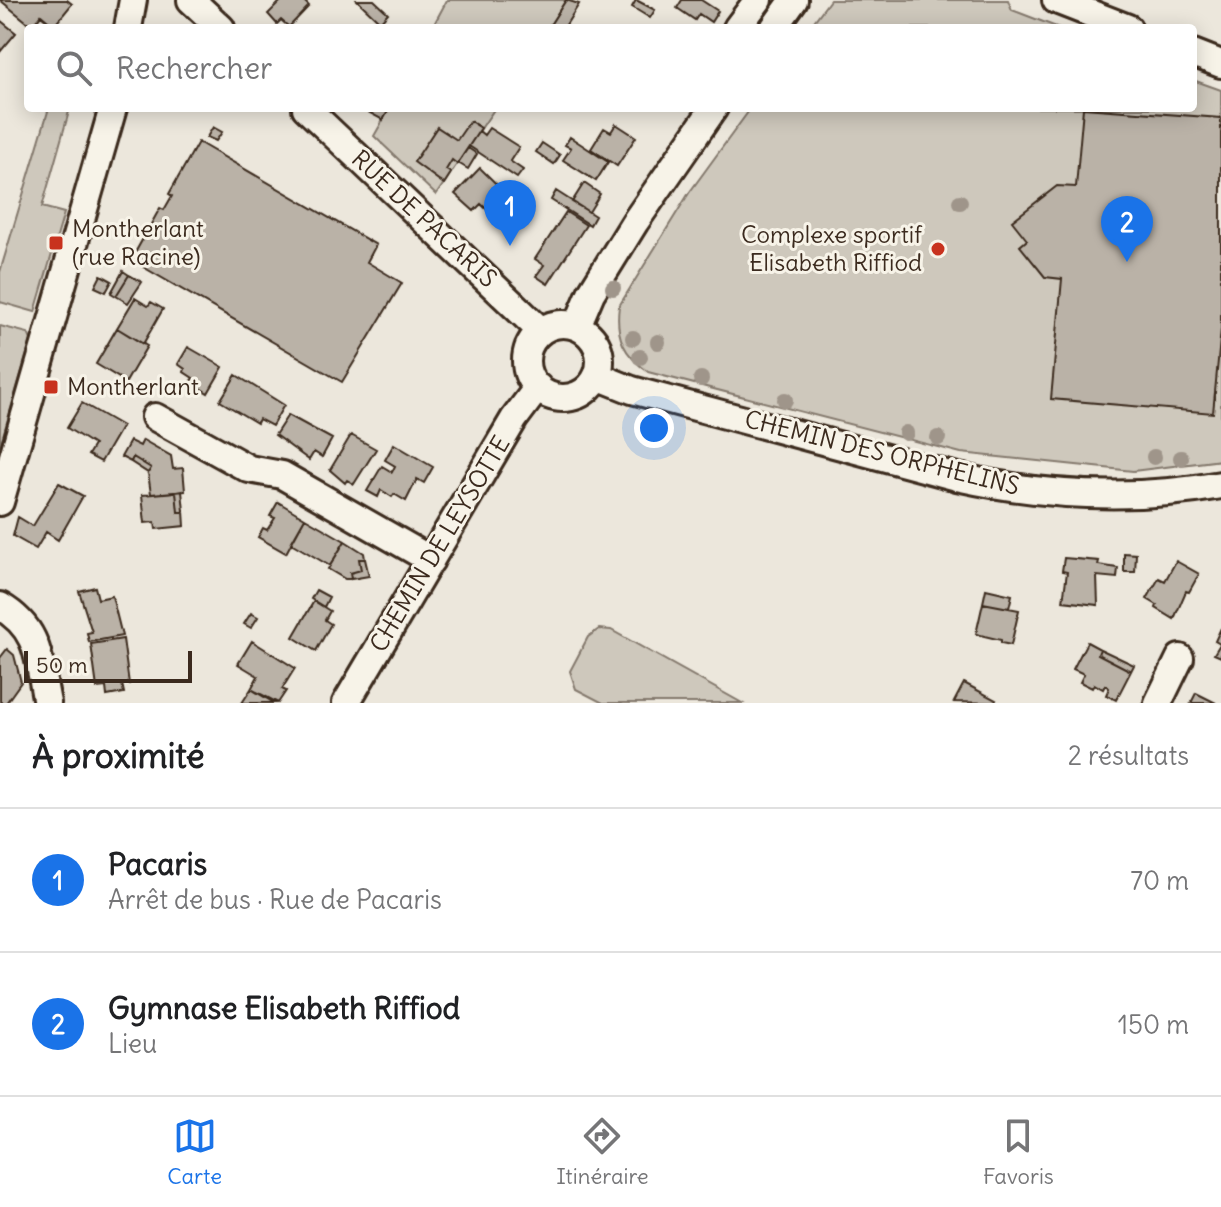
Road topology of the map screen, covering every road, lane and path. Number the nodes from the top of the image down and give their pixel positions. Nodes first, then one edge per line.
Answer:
1 (133, 0) edge
2 (191, 0) edge
3 (758, 0) edge
4 (794, 0) edge
5 (1056, 0) edge
6 (129, 24) edge
7 (217, 24) edge
8 (740, 24) edge
9 (777, 24) edge
10 (1118, 24) edge
11 (1197, 55) edge
12 (1221, 64) edge
13 (112, 112) edge
14 (310, 112) edge
15 (706, 112) edge
16 (577, 326) junction
17 (541, 331) junction
18 (597, 376) junction
19 (538, 387) junction
20 (155, 417) dead end
21 (1221, 485) edge
22 (0, 502) edge
23 (431, 560) junction
24 (0, 606) edge
25 (1180, 658) dead end
26 (47, 703) edge
27 (346, 703) edge
28 (1158, 703) edge

1 - 6 street
2 - 7 street
3 - 8 street
4 - 9 street
5 - 10 street
11 - 12 street
13 - 22 street
14 - 17 street, RUE DE PACARIS
15 - 16 street
16 - 17 street
16 - 18 street
17 - 19 street
18 - 19 street
18 - 21 street, CHEMIN DES ORPHELINS
19 - 23 street, CHEMIN DE LEYSOTTE
20 - 23 street
23 - 27 street, CHEMIN DE LEYSOTTE
24 - 26 street
25 - 28 street

